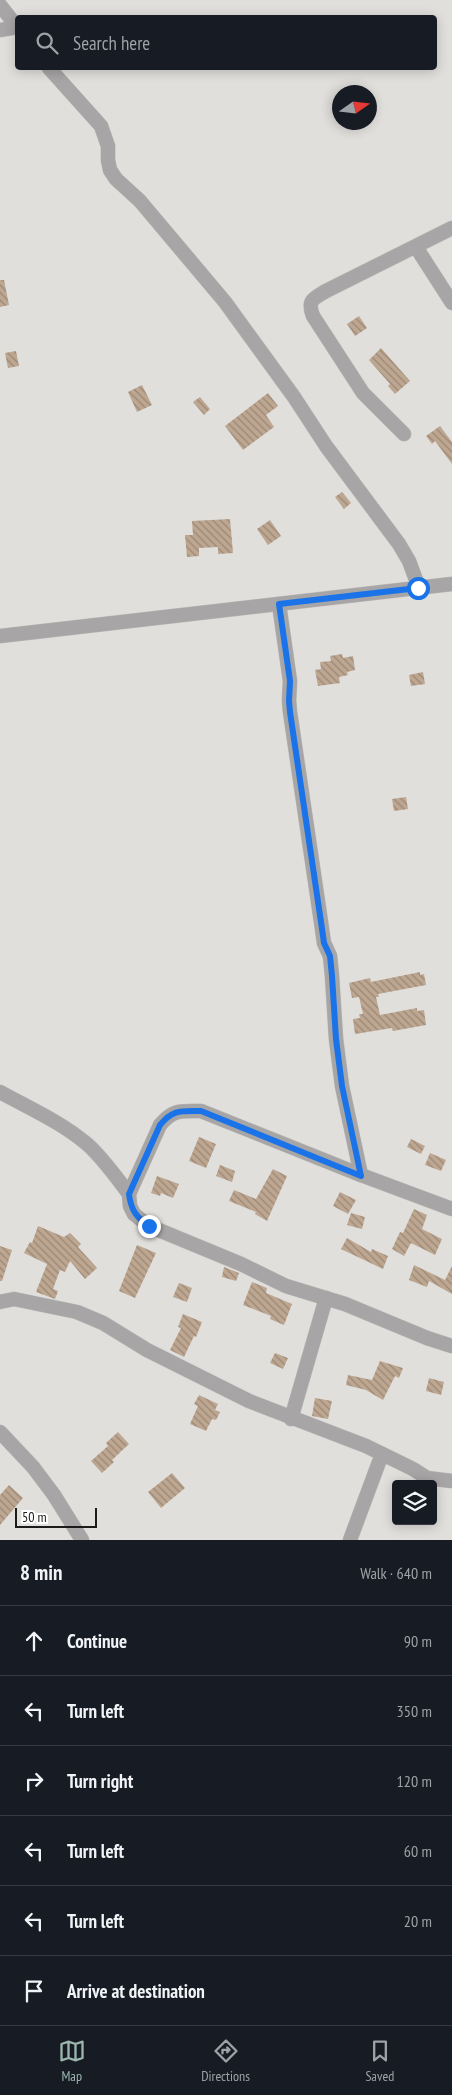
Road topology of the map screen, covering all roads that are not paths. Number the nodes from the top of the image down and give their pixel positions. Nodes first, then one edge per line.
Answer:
1 (0, 5) edge
2 (15, 24) edge
3 (15, 27) edge
4 (0, 30) edge
5 (51, 70) edge
6 (452, 228) edge
7 (416, 248) junction
8 (452, 304) edge
9 (404, 434) dead end
10 (452, 584) edge
11 (418, 588) junction
12 (279, 604) junction
13 (0, 636) edge
14 (0, 1092) edge
15 (361, 1176) junction
16 (129, 1194) junction
17 (452, 1209) edge
18 (326, 1298) junction
19 (0, 1302) edge
20 (452, 1346) edge
21 (291, 1419) junction
22 (0, 1432) edge
23 (382, 1454) junction
24 (452, 1481) edge
25 (82, 1540) edge
26 (350, 1540) edge

1 - 2 street
3 - 4 street
5 - 11 street
6 - 7 street
7 - 8 street
7 - 9 street
10 - 11 street
11 - 12 street
12 - 13 street
12 - 15 street
14 - 16 street
15 - 16 street
15 - 17 street
16 - 18 street
18 - 20 street
18 - 21 street
19 - 21 street
21 - 23 street
22 - 25 street
23 - 24 street
23 - 26 street

